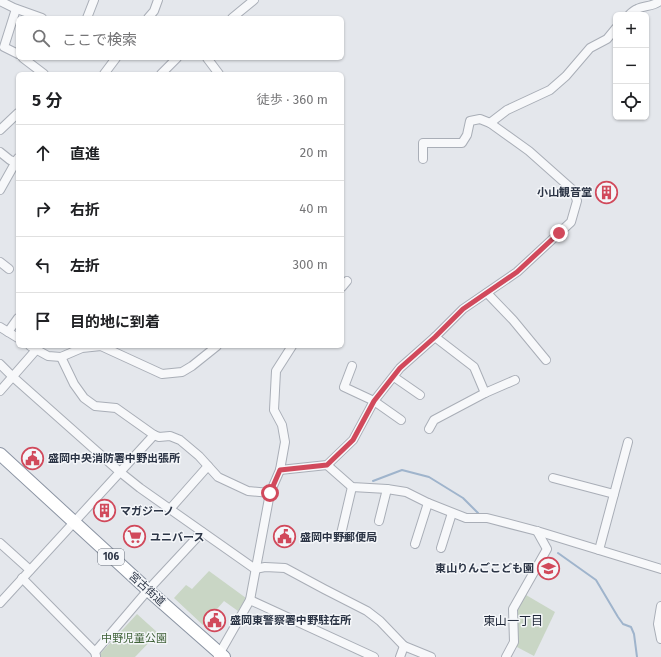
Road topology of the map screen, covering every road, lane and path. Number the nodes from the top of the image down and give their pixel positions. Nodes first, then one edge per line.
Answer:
1 (8, 0) edge
2 (94, 0) edge
3 (158, 0) edge
4 (254, 0) edge
5 (661, 0) edge
6 (0, 1) edge
7 (15, 9) junction
8 (633, 12) edge
9 (36, 16) edge
10 (88, 16) edge
11 (150, 16) edge
12 (234, 16) edge
13 (613, 32) edge
14 (16, 53) edge
15 (26, 60) edge
16 (114, 60) edge
17 (175, 60) edge
18 (208, 60) edge
19 (41, 72) edge
20 (106, 72) edge
21 (163, 72) edge
22 (218, 72) edge
23 (16, 115) edge
24 (490, 123) junction
25 (0, 130) edge
26 (0, 152) edge
27 (423, 159) dead end
28 (16, 161) edge
29 (16, 163) edge
30 (0, 190) edge
31 (0, 262) edge
32 (9, 269) dead end
33 (487, 293) junction
34 (16, 321) edge
35 (0, 327) edge
36 (8, 332) junction
37 (16, 337) edge
38 (435, 337) junction
39 (33, 348) edge
40 (82, 348) edge
41 (105, 348) edge
42 (214, 348) edge
43 (291, 348) edge
44 (61, 357) junction
45 (546, 360) dead end
46 (0, 364) edge
47 (352, 366) dead end
48 (13, 377) junction
49 (394, 377) junction
50 (515, 380) dead end
51 (0, 391) edge
52 (485, 393) junction
53 (420, 395) dead end
54 (374, 401) junction
55 (401, 420) dead end
56 (429, 428) dead end
57 (154, 435) junction
58 (628, 442) dead end
59 (0, 454) edge
60 (327, 465) junction
61 (208, 466) junction
62 (280, 470) junction
63 (120, 472) junction
64 (553, 478) dead end
65 (352, 487) junction
66 (387, 489) junction
67 (270, 493) junction
68 (614, 494) junction
69 (428, 502) junction
70 (170, 509) junction
71 (452, 512) junction
72 (379, 521) dead end
73 (74, 522) junction
74 (537, 531) junction
75 (202, 532) junction
76 (341, 534) dead end
77 (0, 543) edge
78 (415, 544) dead end
79 (441, 548) dead end
80 (599, 550) junction
81 (255, 569) junction
82 (661, 569) edge
83 (30, 570) junction
84 (22, 578) junction
85 (148, 590) junction
86 (250, 600) junction
87 (0, 603) edge
88 (661, 606) edge
89 (661, 639) edge
90 (404, 646) junction
91 (96, 655) edge
92 (221, 656) edge
93 (374, 657) edge
94 (400, 657) edge
95 (432, 657) edge
96 (506, 657) edge

1 - 7 street
2 - 10 street
3 - 11 street
4 - 12 street
5 - 8 street
6 - 7 street
7 - 9 street
7 - 14 street
13 - 24 street
15 - 19 street
16 - 20 street
17 - 21 street
18 - 22 street
23 - 25 street
24 - 27 street
24 - 33 street
26 - 28 street
29 - 30 street
31 - 32 street
33 - 38 street
33 - 45 street
34 - 36 street
35 - 36 street
36 - 37 street
38 - 49 street
38 - 52 street
39 - 44 street
39 - 48 street
40 - 44 street
41 - 42 street
43 - 62 street
44 - 57 street
46 - 48 street
47 - 54 street
48 - 51 street
48 - 63 street
49 - 53 street
49 - 54 street
50 - 52 street
52 - 56 street
54 - 55 street
54 - 60 street
57 - 61 street
57 - 63 street
58 - 68 street
59 - 73 highway, 宮古街道 / 106
60 - 62 street
60 - 65 street
61 - 67 street
61 - 70 street
62 - 67 street
63 - 70 street
63 - 73 street
64 - 68 street
65 - 66 street
65 - 76 street
66 - 69 street
66 - 72 street
67 - 81 street
68 - 80 street
69 - 71 street
69 - 78 street
70 - 75 street
71 - 74 street
71 - 79 street
73 - 83 street
73 - 85 highway, 宮古街道 / 106
74 - 80 street
74 - 96 street
75 - 81 street
75 - 85 street
77 - 83 street
80 - 82 street
81 - 86 street
81 - 90 street
83 - 84 street
84 - 87 street
84 - 91 street
85 - 91 street
85 - 92 highway, 宮古街道 / 106
86 - 92 street
86 - 93 street
88 - 89 street
90 - 94 street
90 - 95 street

